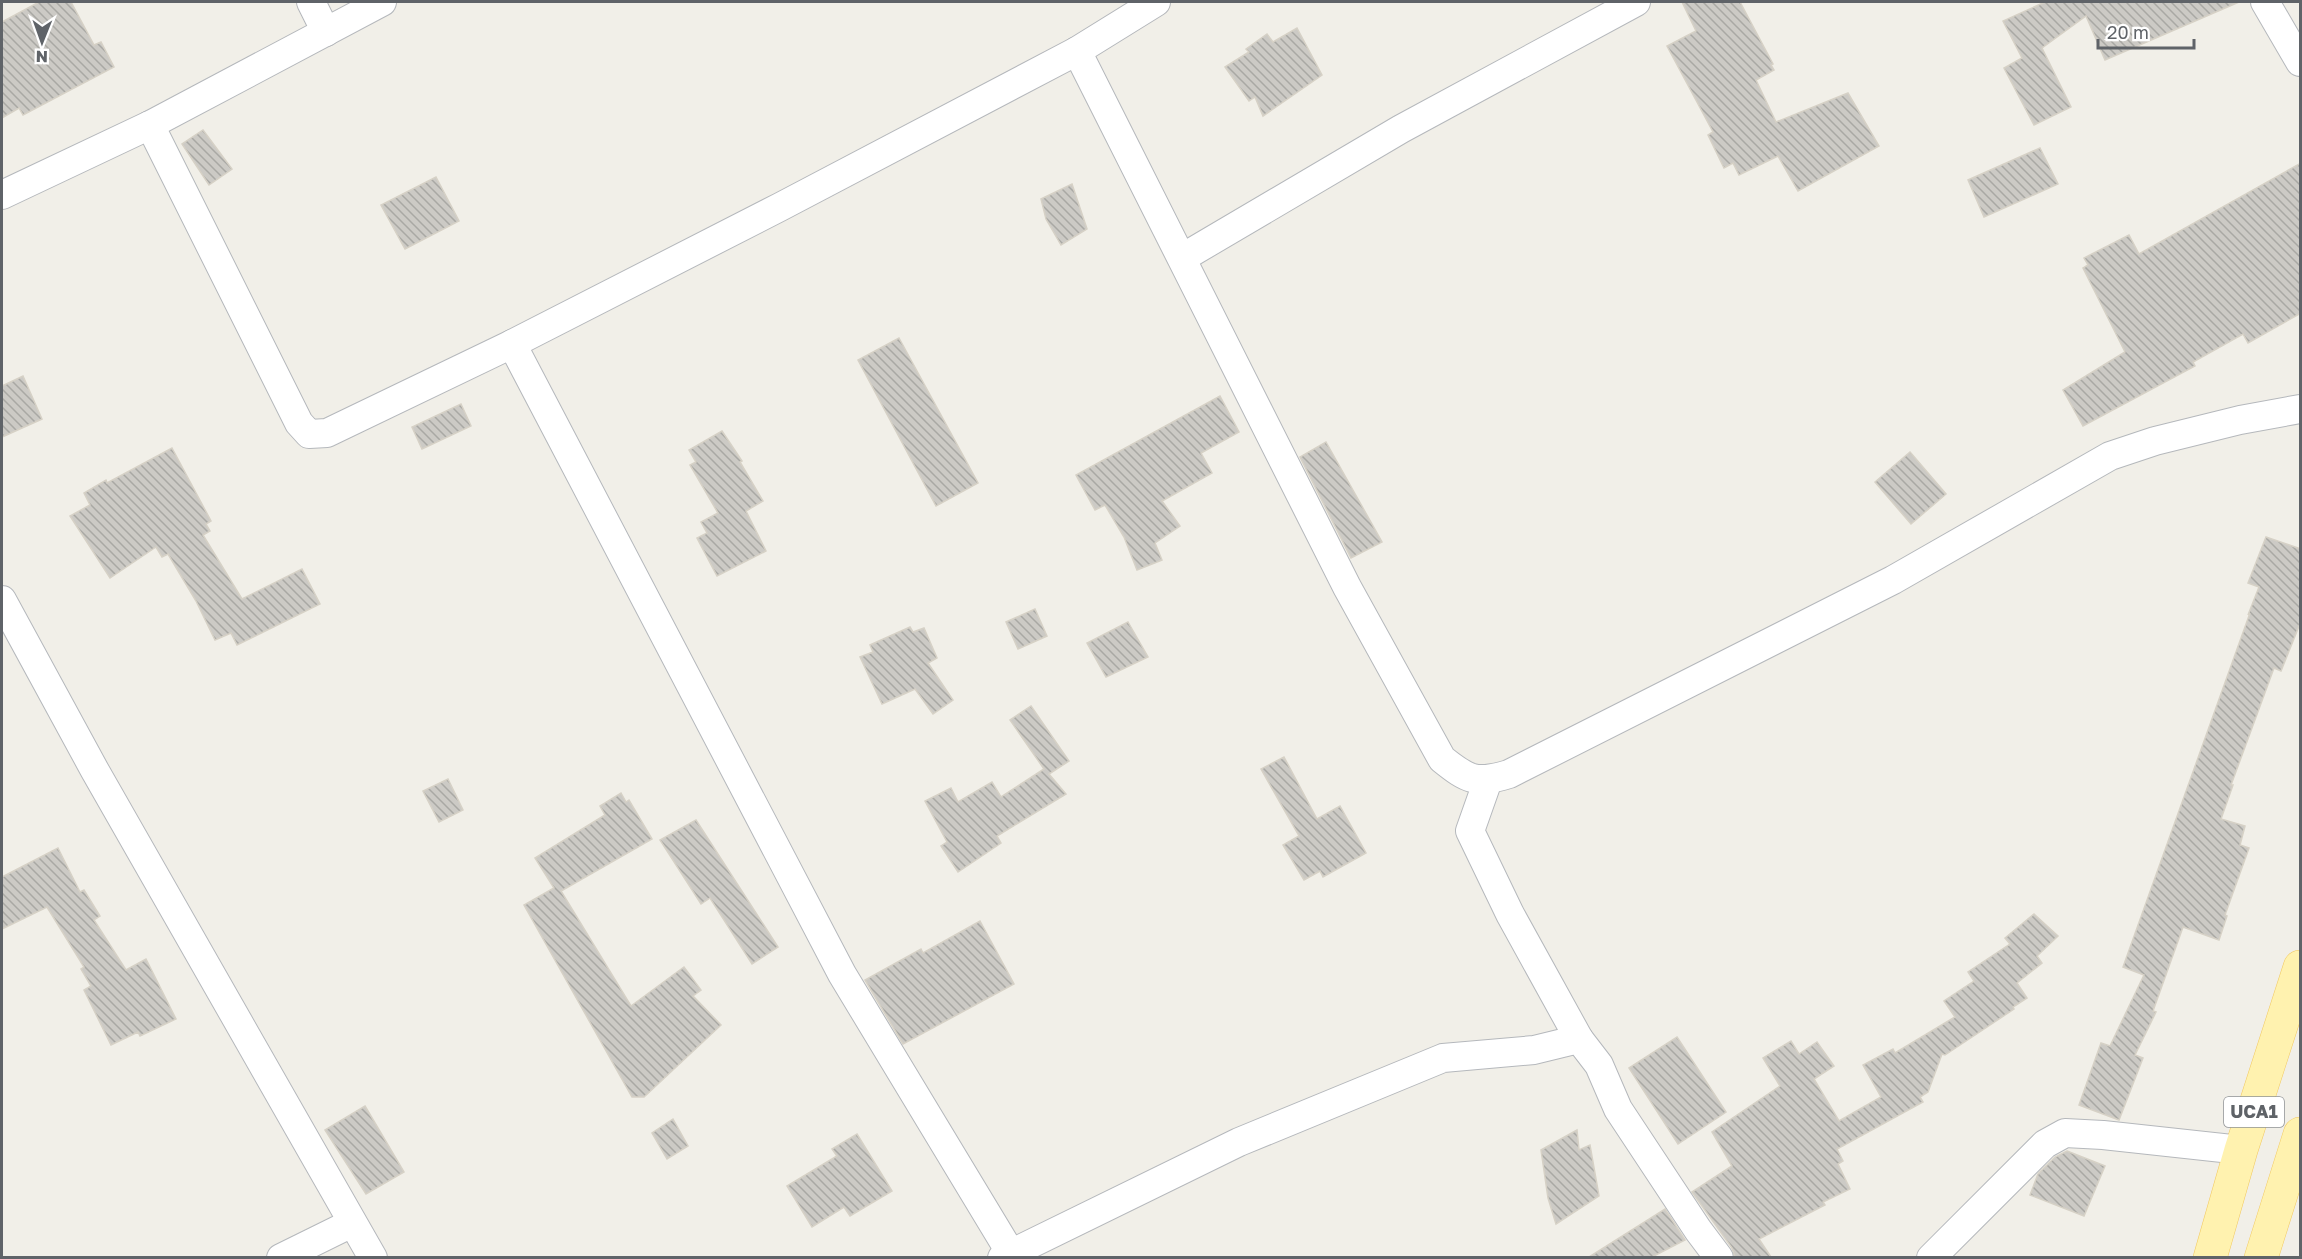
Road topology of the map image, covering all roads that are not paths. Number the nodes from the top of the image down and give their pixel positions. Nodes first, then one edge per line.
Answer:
1 (311, 2) edge
2 (382, 2) edge
3 (1156, 2) edge
4 (1636, 2) edge
5 (2265, 2) edge
6 (326, 32) junction
7 (1077, 51) junction
8 (2301, 62) edge
9 (150, 125) junction
10 (2, 195) edge
11 (1182, 258) junction
12 (512, 344) junction
13 (2301, 409) edge
14 (2, 600) edge
15 (1488, 780) junction
16 (2301, 967) edge
17 (1579, 1039) junction
18 (2301, 1134) edge
19 (2241, 1150) junction
20 (352, 1222) junction
21 (1006, 1255) edge
22 (281, 1257) edge
23 (373, 1257) edge
24 (1719, 1257) edge
25 (1931, 1257) edge
26 (2210, 1257) edge
27 (2261, 1257) edge

1 - 6 street
2 - 6 street
3 - 7 street
4 - 11 street
5 - 8 street
6 - 9 street
7 - 11 street
7 - 12 street
9 - 10 street
9 - 12 street
11 - 15 street
12 - 21 street
13 - 15 street
14 - 20 street
15 - 17 street
16 - 19 main road, UCA1
17 - 21 street
17 - 24 street
18 - 27 main road, UCA1
19 - 25 street
19 - 26 main road, UCA1
20 - 22 street
20 - 23 street

